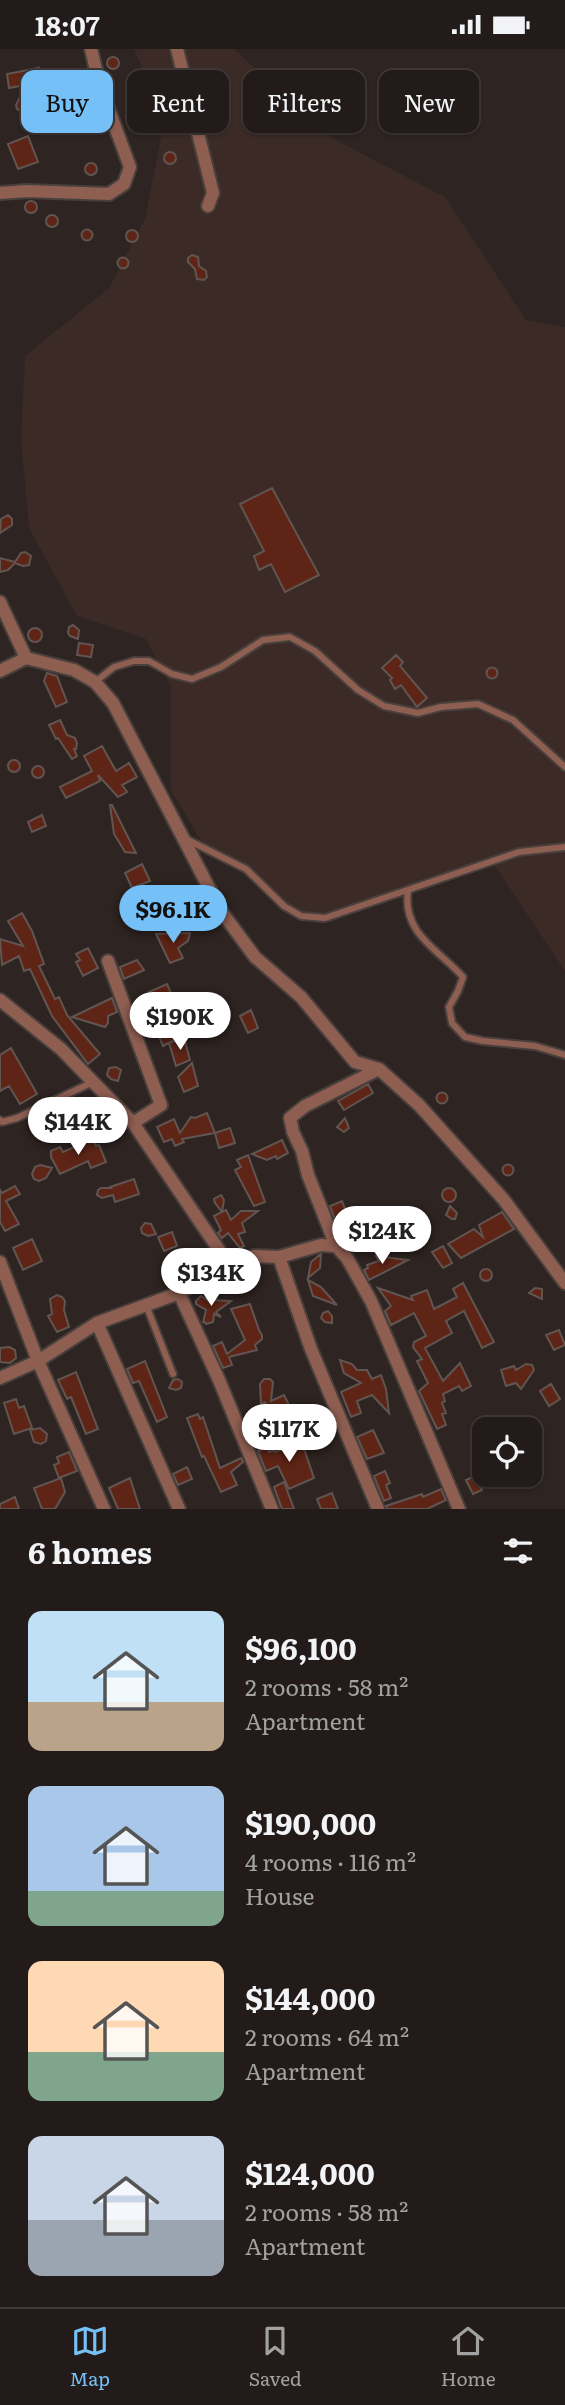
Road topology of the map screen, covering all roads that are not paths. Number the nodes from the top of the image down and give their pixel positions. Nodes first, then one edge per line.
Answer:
1 (91, 49) edge
2 (177, 49) edge
3 (0, 193) edge
4 (208, 206) dead end
5 (0, 602) edge
6 (26, 658) junction
7 (0, 671) edge
8 (95, 682) junction
9 (565, 767) edge
10 (185, 838) junction
11 (565, 847) edge
12 (408, 890) junction
13 (107, 961) dead end
14 (0, 1000) edge
15 (565, 1055) edge
16 (379, 1069) junction
17 (93, 1082) junction
18 (0, 1120) edge
19 (132, 1123) junction
20 (336, 1246) junction
21 (279, 1257) junction
22 (0, 1262) edge
23 (228, 1266) junction
24 (565, 1283) edge
25 (178, 1293) junction
26 (146, 1305) junction
27 (97, 1323) junction
28 (38, 1361) junction
29 (173, 1374) dead end
30 (0, 1378) edge
31 (104, 1509) edge
32 (179, 1509) edge
33 (272, 1509) edge
34 (378, 1509) edge
35 (459, 1509) edge

1 - 3 street
2 - 4 street
5 - 6 street
6 - 7 street
6 - 8 street
8 - 9 lane
8 - 10 street
10 - 12 lane
10 - 16 street
11 - 12 lane
12 - 15 lane
13 - 19 street
14 - 17 street
16 - 20 street
16 - 24 street
17 - 18 lane
17 - 19 street
19 - 23 street
20 - 21 street
20 - 35 street
21 - 23 street
21 - 34 street
22 - 28 street
23 - 25 street
25 - 26 street
25 - 33 street
26 - 27 street
26 - 29 lane
27 - 28 street
27 - 32 street
28 - 30 street
28 - 31 street

